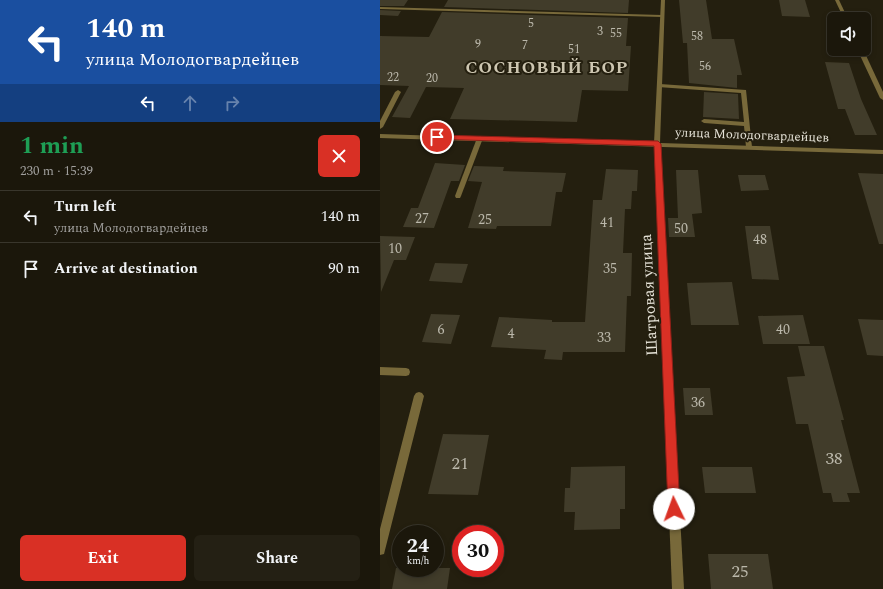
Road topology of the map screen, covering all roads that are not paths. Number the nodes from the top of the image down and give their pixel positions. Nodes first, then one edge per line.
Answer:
1 (663, 0) edge
2 (836, 0) edge
3 (380, 8) edge
4 (842, 12) edge
5 (662, 16) junction
6 (863, 56) edge
7 (660, 86) junction
8 (398, 92) dead end
9 (883, 98) edge
10 (704, 120) dead end
11 (747, 124) junction
12 (380, 127) edge
13 (380, 136) edge
14 (480, 138) junction
15 (658, 144) junction
16 (749, 147) junction
17 (883, 152) edge
18 (458, 196) dead end
19 (380, 371) edge
20 (406, 372) dead end
21 (419, 396) dead end
22 (380, 550) edge
23 (678, 589) edge

1 - 5 street, Шатровая улица
2 - 4 street
3 - 5 street
5 - 7 street, Шатровая улица
6 - 9 street
7 - 11 street
7 - 15 street, Шатровая улица
8 - 12 street
10 - 11 street
11 - 16 street
13 - 14 street, улица Молодогвардейцев
14 - 15 street, улица Молодогвардейцев
14 - 18 street
15 - 16 street, улица Молодогвардейцев
15 - 23 street, Шатровая улица
16 - 17 street, улица Молодогвардейцев
19 - 20 street
21 - 22 street

